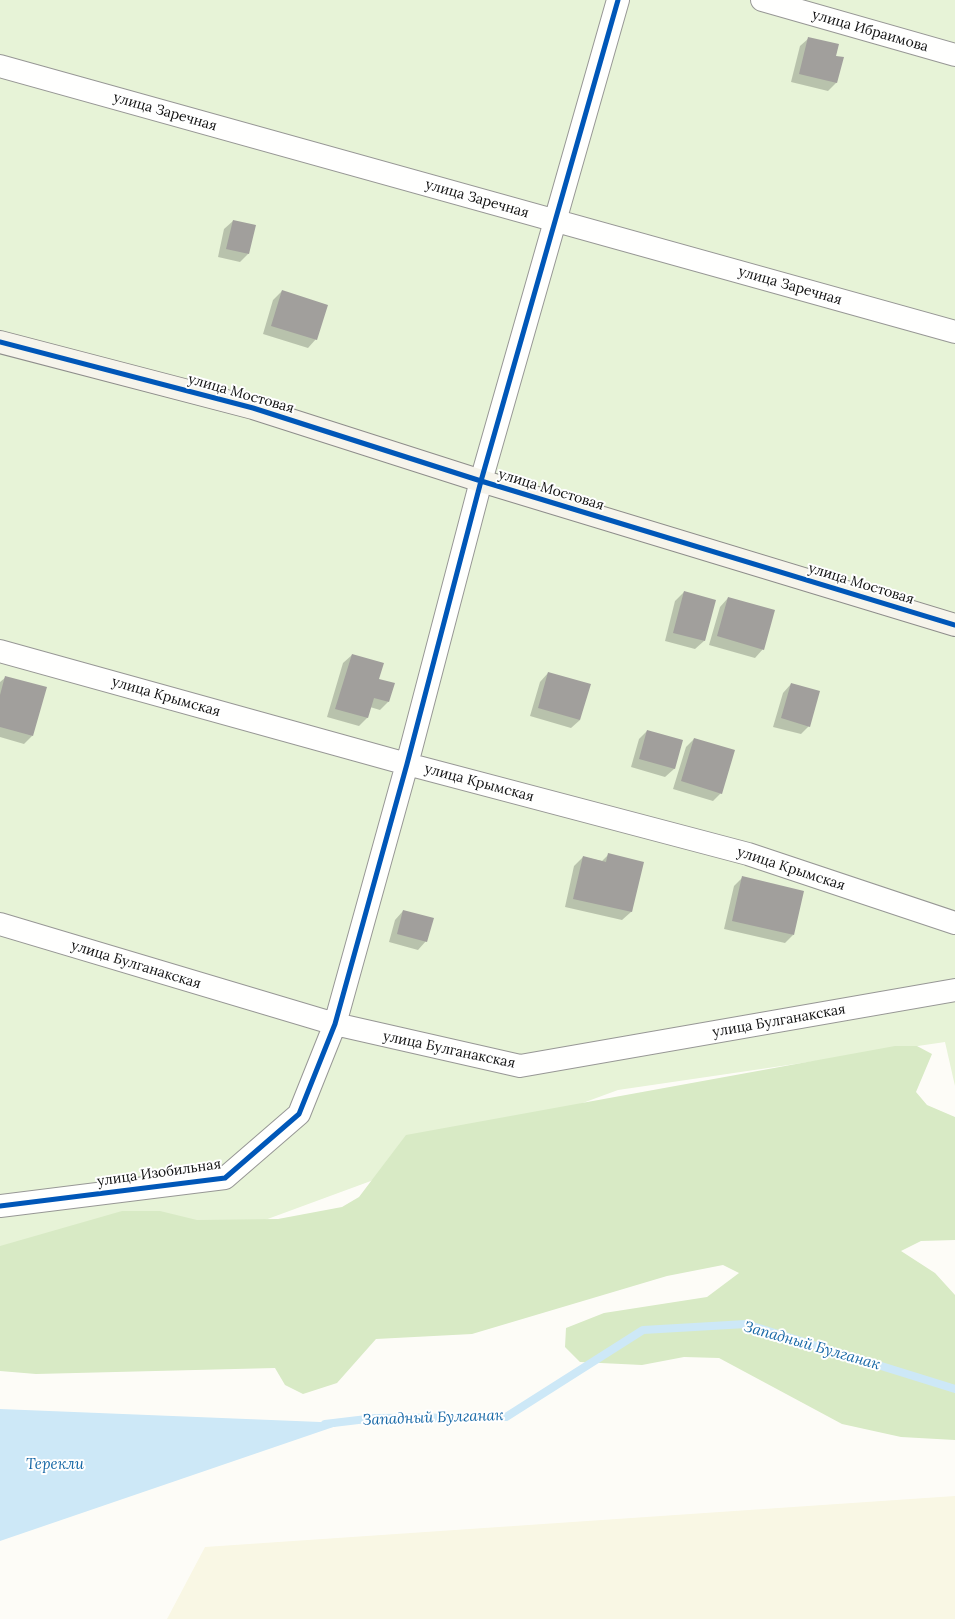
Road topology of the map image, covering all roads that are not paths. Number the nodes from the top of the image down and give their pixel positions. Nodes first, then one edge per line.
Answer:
1 (618, 0) edge
2 (762, 0) edge
3 (955, 54) edge
4 (0, 66) edge
5 (557, 221) junction
6 (955, 332) edge
7 (0, 342) edge
8 (481, 481) junction
9 (955, 625) edge
10 (0, 651) edge
11 (407, 764) junction
12 (955, 923) edge
13 (0, 924) edge
14 (955, 990) edge
15 (335, 1024) junction
16 (3, 1204) edge

1 - 5 street, улица Изобильная
2 - 3 street, улица Ибраимова
4 - 5 street, улица Заречная
5 - 6 street, улица Заречная
5 - 8 street, улица Изобильная
7 - 8 street, улица Мостовая
8 - 9 street, улица Мостовая
8 - 11 street, улица Изобильная
10 - 11 street, улица Крымская
11 - 12 street, улица Крымская
11 - 15 street, улица Изобильная
13 - 15 street, улица Булганакская
14 - 15 street, улица Булганакская
15 - 16 street, улица Изобильная

